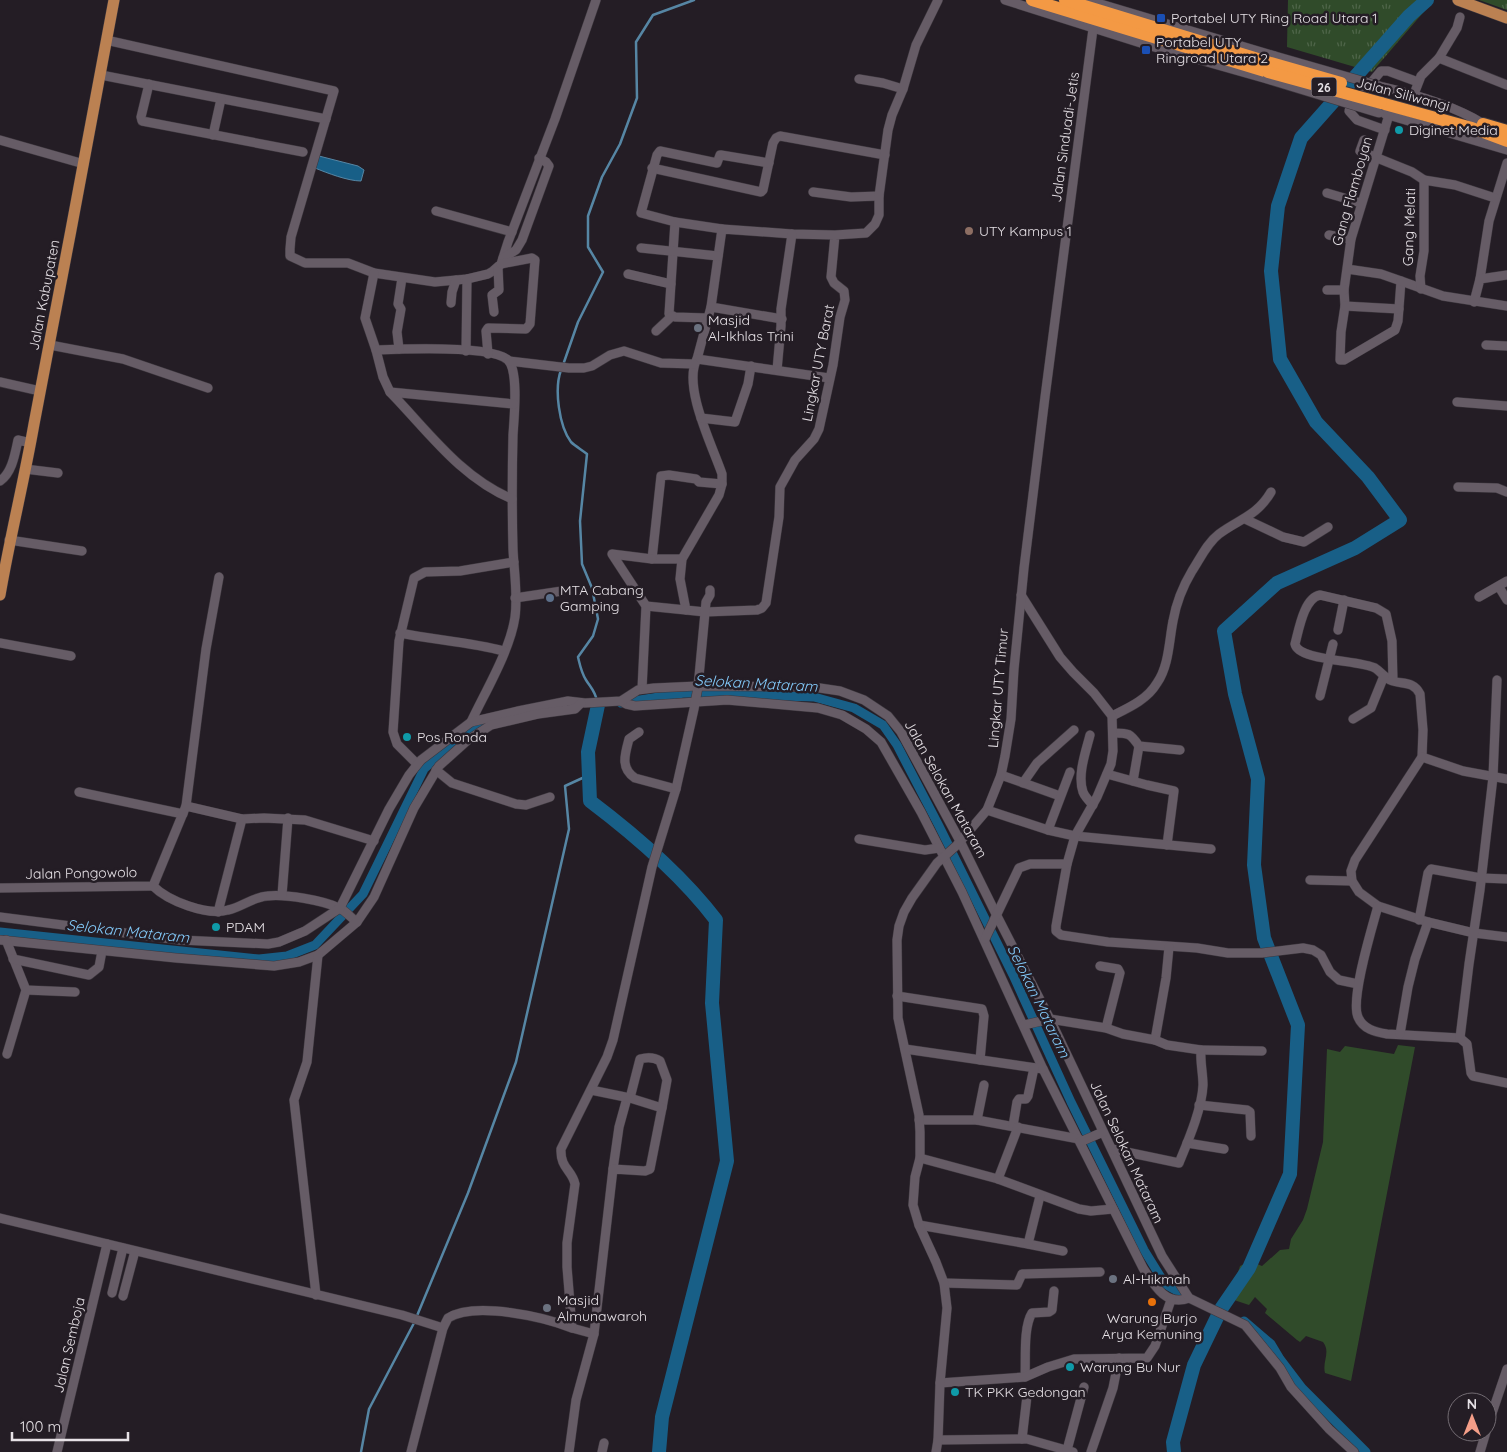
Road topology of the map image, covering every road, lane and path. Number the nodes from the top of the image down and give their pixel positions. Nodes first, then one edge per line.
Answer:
1 (114, 0) edge
2 (596, 0) edge
3 (938, 0) edge
4 (1005, 0) edge
5 (1032, 0) edge
6 (1065, 0) edge
7 (1087, 0) edge
8 (1458, 0) edge
9 (1098, 2) edge
10 (1460, 17) dead end
11 (1507, 18) edge
12 (1094, 29) junction
13 (106, 40) junction
14 (1237, 49) junction
15 (1212, 56) junction
16 (1439, 58) junction
17 (1248, 66) junction
18 (1271, 67) junction
19 (1226, 68) junction
20 (101, 75) junction
21 (859, 79) dead end
22 (1418, 82) junction
23 (149, 84) junction
24 (1507, 85) edge
25 (903, 89) junction
26 (1414, 94) junction
27 (221, 99) junction
28 (1381, 99) junction
29 (1389, 115) junction
30 (326, 119) junction
31 (1482, 123) junction
32 (1385, 130) junction
33 (1507, 131) edge
34 (213, 135) junction
35 (0, 140) edge
36 (1364, 140) dead end
37 (1507, 141) edge
38 (1507, 150) edge
39 (303, 152) dead end
40 (885, 155) junction
41 (1375, 157) junction
42 (539, 158) junction
43 (769, 163) junction
44 (1507, 163) edge
45 (84, 164) junction
46 (652, 168) junction
47 (1424, 180) junction
48 (527, 190) junction
49 (813, 192) dead end
50 (1326, 193) dead end
51 (538, 195) junction
52 (880, 196) junction
53 (1495, 198) junction
54 (1362, 203) junction
55 (436, 211) dead end
56 (675, 222) junction
57 (722, 229) junction
58 (512, 232) junction
59 (792, 234) junction
60 (836, 235) junction
61 (1329, 235) dead end
62 (1351, 239) junction
63 (641, 248) dead end
64 (672, 251) junction
65 (718, 256) junction
66 (501, 263) junction
67 (1347, 269) junction
68 (374, 273) junction
69 (628, 274) dead end
70 (1507, 275) edge
71 (402, 278) junction
72 (467, 278) junction
73 (1480, 278) junction
74 (456, 280) junction
75 (1401, 281) junction
76 (671, 284) junction
77 (1327, 290) dead end
78 (1344, 290) junction
79 (1421, 290) junction
80 (1474, 302) junction
81 (451, 303) dead end
82 (1345, 306) junction
83 (1507, 306) edge
84 (711, 307) junction
85 (1398, 309) junction
86 (494, 312) dead end
87 (672, 316) junction
88 (707, 318) junction
89 (782, 319) junction
90 (656, 331) dead end
91 (50, 345) junction
92 (1486, 345) dead end
93 (1507, 346) edge
94 (399, 349) junction
95 (376, 350) junction
96 (466, 351) junction
97 (488, 354) junction
98 (508, 361) junction
99 (696, 361) junction
100 (751, 366) junction
101 (778, 370) junction
102 (829, 378) junction
103 (0, 382) edge
104 (208, 388) dead end
105 (40, 391) junction
106 (390, 392) junction
107 (1045, 397) joint
108 (1457, 402) dead end
109 (514, 404) junction
110 (1507, 406) edge
111 (701, 418) junction
112 (31, 443) junction
113 (24, 469) junction
114 (58, 473) dead end
115 (0, 481) edge
116 (722, 484) junction
117 (1458, 487) dead end
118 (1271, 492) dead end
119 (1507, 492) edge
120 (512, 499) junction
121 (1245, 519) junction
122 (1328, 527) dead end
123 (9, 540) junction
124 (82, 552) dead end
125 (652, 558) junction
126 (682, 559) junction
127 (514, 562) junction
128 (220, 577) dead end
129 (1, 579) edge
130 (1503, 584) edge
131 (710, 590) dead end
132 (562, 591) dead end
133 (0, 595) edge
134 (1020, 595) junction
135 (1479, 596) dead end
136 (515, 598) junction
137 (1344, 600) junction
138 (1507, 600) edge
139 (646, 606) junction
140 (686, 610) junction
141 (705, 612) junction
142 (1338, 630) dead end
143 (400, 633) junction
144 (0, 643) edge
145 (1333, 644) dead end
146 (504, 651) junction
147 (71, 656) dead end
148 (1330, 659) junction
149 (1384, 676) junction
150 (1497, 680) dead end
151 (1393, 681) junction
152 (698, 687) junction
153 (642, 689) junction
154 (1320, 696) dead end
155 (695, 700) junction
156 (618, 701) junction
157 (580, 705) junction
158 (1112, 716) junction
159 (1353, 719) dead end
160 (471, 722) junction
161 (1074, 730) dead end
162 (639, 732) dead end
163 (1113, 733) junction
164 (1090, 735) dead end
165 (1139, 746) junction
166 (1180, 750) dead end
167 (1422, 757) junction
168 (434, 762) junction
169 (417, 764) junction
170 (1070, 772) dead end
171 (1108, 774) junction
172 (1001, 775) junction
173 (1492, 777) junction
174 (1507, 779) edge
175 (1133, 781) junction
176 (1023, 783) junction
177 (676, 789) junction
178 (79, 792) dead end
179 (1060, 796) junction
180 (550, 797) dead end
181 (1093, 805) junction
182 (184, 810) junction
183 (987, 810) junction
184 (288, 818) junction
185 (242, 819) junction
186 (1048, 830) junction
187 (1075, 836) junction
188 (859, 839) dead end
189 (374, 841) junction
190 (959, 843) junction
191 (1167, 845) junction
192 (939, 848) junction
193 (1211, 849) dead end
194 (945, 856) junction
195 (1067, 864) junction
196 (1482, 878) junction
197 (1507, 879) edge
198 (1310, 880) dead end
199 (1352, 881) junction
200 (153, 886) junction
201 (0, 888) edge
202 (282, 896) junction
203 (1378, 906) junction
204 (342, 910) junction
205 (218, 912) junction
206 (0, 917) edge
207 (996, 917) junction
208 (355, 920) junction
209 (1424, 921) junction
210 (1474, 933) junction
211 (986, 937) junction
212 (1507, 937) edge
213 (3, 940) edge
214 (1169, 947) junction
215 (102, 950) junction
216 (318, 955) junction
217 (13, 959) junction
218 (1100, 966) dead end
219 (1358, 984) junction
220 (26, 990) junction
221 (75, 992) dead end
222 (897, 996) junction
223 (1048, 1019) junction
224 (1028, 1024) junction
225 (1106, 1028) junction
226 (1400, 1034) junction
227 (1460, 1038) junction
228 (1155, 1040) junction
229 (905, 1049) junction
230 (1201, 1050) junction
231 (1262, 1051) dead end
232 (7, 1054) dead end
233 (980, 1060) junction
234 (1038, 1069) junction
235 (1507, 1082) edge
236 (984, 1085) dead end
237 (590, 1090) junction
238 (628, 1098) junction
239 (1200, 1105) junction
240 (662, 1108) junction
241 (919, 1120) junction
242 (977, 1120) junction
243 (1016, 1126) junction
244 (1101, 1133) junction
245 (1251, 1136) dead end
246 (1081, 1141) junction
247 (1187, 1143) junction
248 (1112, 1149) junction
249 (1224, 1150) dead end
250 (920, 1158) junction
251 (613, 1169) junction
252 (998, 1179) junction
253 (1040, 1196) junction
254 (1113, 1209) junction
255 (0, 1218) edge
256 (919, 1225) junction
257 (107, 1244) junction
258 (1028, 1244) junction
259 (123, 1248) junction
260 (135, 1251) junction
261 (1063, 1251) dead end
262 (1100, 1272) dead end
263 (944, 1283) junction
264 (1054, 1291) dead end
265 (112, 1293) dead end
266 (316, 1294) junction
267 (123, 1296) dead end
268 (1171, 1300) junction
269 (1189, 1300) junction
270 (443, 1328) junction
271 (572, 1328) junction
272 (594, 1334) junction
273 (1119, 1358) junction
274 (1507, 1370) edge
275 (1025, 1377) junction
276 (940, 1383) junction
277 (1084, 1387) dead end
278 (1028, 1396) dead end
279 (1497, 1399) edge
280 (1022, 1439) junction
281 (938, 1440) junction
282 (1343, 1442) junction
283 (1070, 1451) edge
284 (57, 1452) edge
285 (411, 1452) edge
286 (569, 1452) edge
287 (936, 1452) edge
288 (1090, 1452) edge
289 (1342, 1452) edge
290 (1354, 1452) edge

1 - 13 main road, Jalan Kabupaten
2 - 42 street
3 - 25 street
4 - 12 street
5 - 15 highway, Jalan Siliwangi / 26
6 - 14 highway, Jalan Siliwangi / 26
7 - 9 street
8 - 11 main road
9 - 14 street
10 - 16 street
12 - 19 street
12 - 107 street, Jalan Sinduadi-Jetis
13 - 20 main road, Jalan Kabupaten
13 - 30 street
14 - 18 highway, Jalan Siliwangi / 26
15 - 17 highway, Jalan Siliwangi / 26
15 - 19 highway, 26
16 - 22 street
16 - 24 street
17 - 18 highway, Jalan Siliwangi / 26
17 - 19 highway, 26
18 - 19 street, 26
18 - 28 highway, Jalan Siliwangi / 26, bridge
18 - 28 street, bridge
20 - 23 street
20 - 45 main road, Jalan Kabupaten
21 - 25 street
22 - 26 street
22 - 32 street
23 - 27 street
23 - 34 street
25 - 40 street
26 - 28 street
26 - 31 street
27 - 30 street
27 - 34 street
28 - 29 street
28 - 31 highway, Jalan Siliwangi / 26
28 - 37 highway, Jalan Siliwangi / 26
29 - 32 street, Gang Flamboyan
29 - 38 street
30 - 68 street
31 - 33 highway, Jalan Siliwangi / 26
32 - 41 street, Gang Flamboyan
34 - 39 street
35 - 45 street
36 - 41 street
40 - 43 street
40 - 52 street
41 - 47 street
41 - 54 street, Gang Flamboyan
42 - 48 street
42 - 51 street
43 - 46 street
43 - 46 street
44 - 53 street
45 - 91 main road, Jalan Kabupaten
46 - 56 street
47 - 53 street, Gang Melati
47 - 79 street, Gang Melati
48 - 51 street
48 - 58 street
49 - 52 street
50 - 54 street
51 - 66 street
52 - 60 street
53 - 73 street
54 - 62 street, Gang Flamboyan
55 - 58 street
56 - 57 street
56 - 64 street
57 - 59 street
57 - 65 street
58 - 66 street
59 - 60 street
59 - 89 street
60 - 102 street, Lingkar UTY Barat
61 - 62 street
62 - 67 street, Gang Flamboyan
63 - 64 street
64 - 65 street
64 - 76 street
65 - 84 street
66 - 72 street
66 - 86 street
66 - 97 street
67 - 75 street
67 - 78 street, Gang Flamboyan
68 - 71 street
68 - 95 street
69 - 76 street
70 - 73 street
71 - 74 street
71 - 94 street
72 - 74 street
72 - 96 street
73 - 80 street
74 - 81 street
75 - 79 street
75 - 85 street
76 - 87 street
77 - 78 street
78 - 82 street, Gang Flamboyan
79 - 80 street
80 - 83 street
82 - 85 street
82 - 85 street, Gang Flamboyan
84 - 88 street
84 - 89 street
87 - 88 street
87 - 90 street
88 - 99 street
89 - 101 street
91 - 104 street
91 - 105 main road, Jalan Kabupaten
92 - 93 street
94 - 95 street
94 - 96 street
95 - 106 street
96 - 97 street
97 - 98 street
98 - 99 street
98 - 109 street
99 - 100 street
99 - 111 street
100 - 101 street
100 - 111 street
101 - 102 street
102 - 141 street, Lingkar UTY Barat
103 - 105 street
105 - 112 main road, Jalan Kabupaten
106 - 109 street
106 - 120 street
107 - 134 street, Lingkar UTY Timur
108 - 110 street
109 - 120 street
111 - 116 street
112 - 113 main road, Jalan Kabupaten
112 - 115 street
113 - 114 street
113 - 123 main road, Jalan Kabupaten
116 - 125 street
116 - 126 street
117 - 119 street
118 - 121 street
120 - 127 street
121 - 122 street
121 - 158 street
123 - 124 street
123 - 129 main road, Jalan Kabupaten
125 - 126 street
125 - 139 street
126 - 140 street
127 - 136 street
127 - 143 street
128 - 182 street, Jalan Pongowolo
129 - 133 main road, Jalan Kabupaten
130 - 135 street
130 - 138 street
131 - 141 street
132 - 136 street
134 - 158 street
134 - 172 street, Lingkar UTY Timur
136 - 146 street
137 - 142 street
137 - 148 street
137 - 151 street
139 - 140 street, Lingkar UTY Barat
139 - 153 street
140 - 141 street, Lingkar UTY Barat
141 - 152 street
143 - 146 street
143 - 169 street
144 - 147 street
145 - 148 street
146 - 160 street
148 - 149 street
148 - 154 street
149 - 151 street
149 - 159 street
150 - 173 street
151 - 167 street
152 - 153 street, Jalan Selokan Mataram
152 - 155 street
152 - 190 street, Jalan Selokan Mataram
153 - 156 street, Jalan Selokan Mataram
155 - 156 street
155 - 177 street
155 - 192 street
156 - 157 street, Jalan Selokan Mataram
157 - 160 street, Jalan Selokan Mataram
157 - 168 street
158 - 163 street
160 - 168 street, Jalan Selokan Mataram
161 - 176 street
162 - 177 street
163 - 165 street
163 - 171 street
164 - 181 street
165 - 166 street
165 - 175 street
167 - 173 street
167 - 199 street
168 - 169 street, Jalan Selokan Mataram
168 - 180 street
168 - 208 street
169 - 189 street, Jalan Selokan Mataram
170 - 179 street
171 - 175 street
171 - 181 street
172 - 176 street
172 - 183 street, Lingkar UTY Timur
173 - 174 street
173 - 196 street
175 - 191 street
176 - 179 street
177 - 237 street
178 - 182 street
179 - 186 street
181 - 187 street
182 - 185 street
182 - 200 street, Jalan Pongowolo
183 - 186 street
183 - 190 street, Lingkar UTY Timur
184 - 185 street
184 - 189 street
184 - 202 street
185 - 205 street
186 - 187 street
187 - 191 street
187 - 195 street
188 - 192 street
189 - 204 street, Jalan Selokan Mataram
190 - 194 street, Lingkar UTY Timur
190 - 207 street, Jalan Selokan Mataram
191 - 193 street
192 - 194 street
194 - 211 street
194 - 222 street, Lingkar UTY Timur
195 - 207 street
195 - 214 street
196 - 197 street
196 - 209 street
196 - 210 street
198 - 199 street
199 - 203 street
200 - 201 street, Jalan Pongowolo
200 - 205 street
202 - 204 street
202 - 205 street
203 - 209 street
203 - 219 street
204 - 206 street, Jalan Selokan Mataram
204 - 208 street
207 - 211 street
207 - 223 street, Jalan Selokan Mataram
208 - 216 street
209 - 210 street
209 - 226 street
210 - 212 street
210 - 227 street
211 - 224 street
213 - 215 street
213 - 217 street
214 - 219 street
214 - 228 street
215 - 216 street
215 - 217 street
216 - 266 street
217 - 220 street
218 - 225 street
219 - 226 street
220 - 221 street
220 - 232 street
222 - 229 street, Lingkar UTY Timur
222 - 233 street
223 - 224 street
223 - 225 street
223 - 244 street, Jalan Selokan Mataram
224 - 234 street
225 - 228 street
226 - 227 street
227 - 235 street
228 - 230 street
229 - 233 street
229 - 241 street, Lingkar UTY Timur
230 - 231 street
230 - 239 street
233 - 234 street
234 - 243 street
234 - 246 street
236 - 242 street
237 - 238 street
237 - 271 street
238 - 240 street
238 - 240 street
238 - 251 street
239 - 245 street
239 - 247 street
240 - 251 street
241 - 242 street
241 - 250 street, Lingkar UTY Timur
242 - 243 street
243 - 246 street
243 - 252 street
244 - 246 street
244 - 248 street, Jalan Selokan Mataram
246 - 254 street
247 - 248 street
247 - 249 street
248 - 269 street, Jalan Selokan Mataram
250 - 252 street
250 - 256 street, Lingkar UTY Timur
251 - 272 street
252 - 253 street
253 - 254 street
253 - 258 street
254 - 268 street
255 - 257 street
256 - 258 street
256 - 263 street, Lingkar UTY Timur
257 - 259 street
257 - 284 street, Jalan Semboja
258 - 261 street
259 - 260 street
259 - 265 street
260 - 266 street
260 - 267 street
262 - 263 street
263 - 276 street, Lingkar UTY Timur
264 - 275 street
266 - 270 street
268 - 269 street
268 - 273 street
269 - 282 street
270 - 271 street
270 - 285 street
271 - 272 street
272 - 286 street
273 - 275 street
273 - 288 street
274 - 279 street
275 - 276 street
276 - 281 street, Lingkar UTY Timur
277 - 283 street
278 - 280 street
280 - 281 street
280 - 283 street
281 - 287 street, Lingkar UTY Timur
282 - 289 street
282 - 290 street

